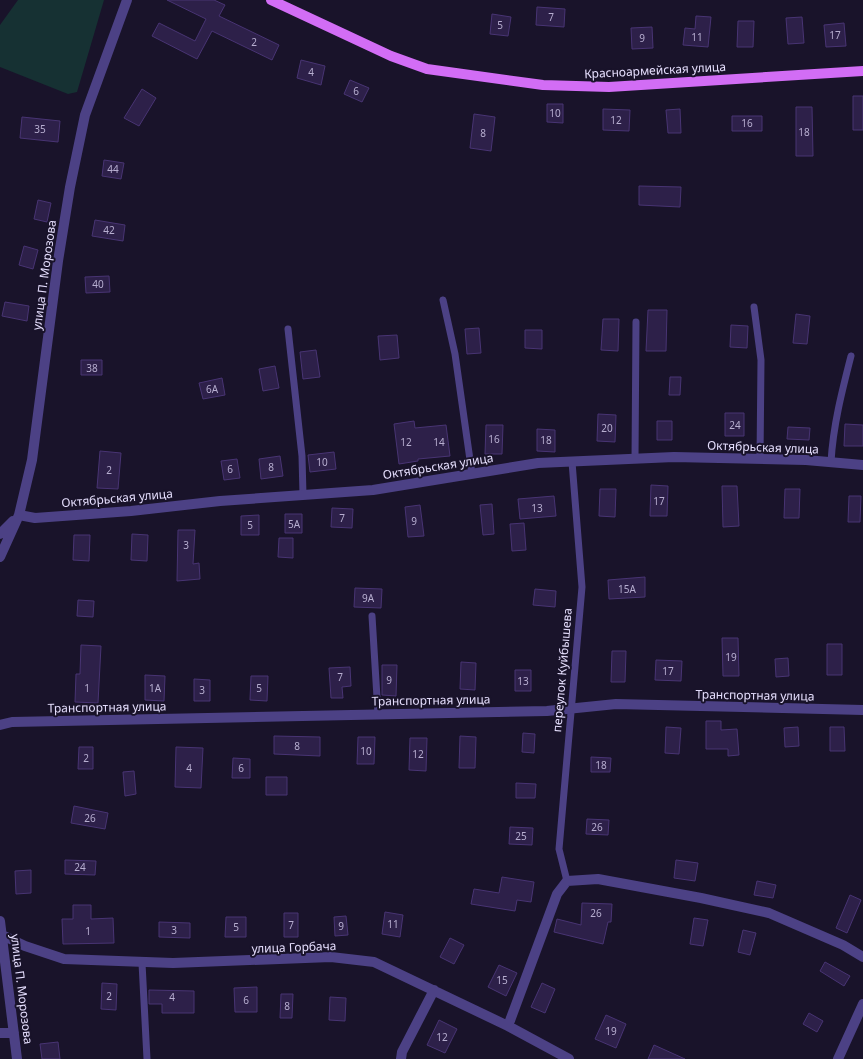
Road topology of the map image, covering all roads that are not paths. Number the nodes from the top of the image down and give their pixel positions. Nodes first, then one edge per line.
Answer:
1 (127, 0) edge
2 (271, 0) edge
3 (863, 71) edge
4 (443, 300) dead end
5 (754, 307) dead end
6 (636, 322) dead end
7 (288, 329) dead end
8 (851, 356) dead end
9 (635, 459) junction
10 (760, 459) junction
11 (572, 462) junction
12 (831, 462) junction
13 (863, 465) edge
14 (472, 474) junction
15 (303, 495) junction
16 (19, 515) junction
17 (0, 534) edge
18 (0, 557) edge
19 (372, 616) dead end
20 (571, 708) junction
21 (863, 710) edge
22 (378, 714) junction
23 (0, 725) edge
24 (567, 881) junction
25 (0, 922) edge
26 (2, 935) junction
27 (863, 957) edge
28 (142, 963) junction
29 (434, 990) junction
30 (863, 1004) edge
31 (508, 1026) junction
32 (0, 1033) edge
33 (14, 1033) junction
34 (17, 1059) edge
35 (147, 1059) edge
36 (401, 1059) edge
37 (569, 1059) edge
38 (838, 1059) edge

1 - 16 street, улица П. Морозова
2 - 3 main road, Красноармейская улица
4 - 14 lane
5 - 10 lane
6 - 9 lane
7 - 15 lane
8 - 12 lane
9 - 10 street, Октябрьская улица
9 - 11 street, Октябрьская улица
10 - 12 street, Октябрьская улица
11 - 14 street, Октябрьская улица
11 - 20 lane, переулок Куйбышева
12 - 13 street, Октябрьская улица
14 - 15 street, Октябрьская улица
15 - 16 street, Октябрьская улица
16 - 17 street
16 - 18 street, улица П. Морозова
19 - 22 lane
20 - 21 street, Транспортная улица
20 - 22 street, Транспортная улица
20 - 24 lane, переулок Куйбышева
22 - 23 street, Транспортная улица
24 - 27 street
24 - 31 street
25 - 26 street, улица П. Морозова
26 - 28 street, улица Горбача
26 - 33 street, улица П. Морозова
28 - 29 street, улица Горбача
28 - 35 lane
29 - 31 street, улица Горбача
29 - 36 street
30 - 38 street
31 - 37 street, улица Горбача
32 - 33 street
33 - 34 street, улица П. Морозова

